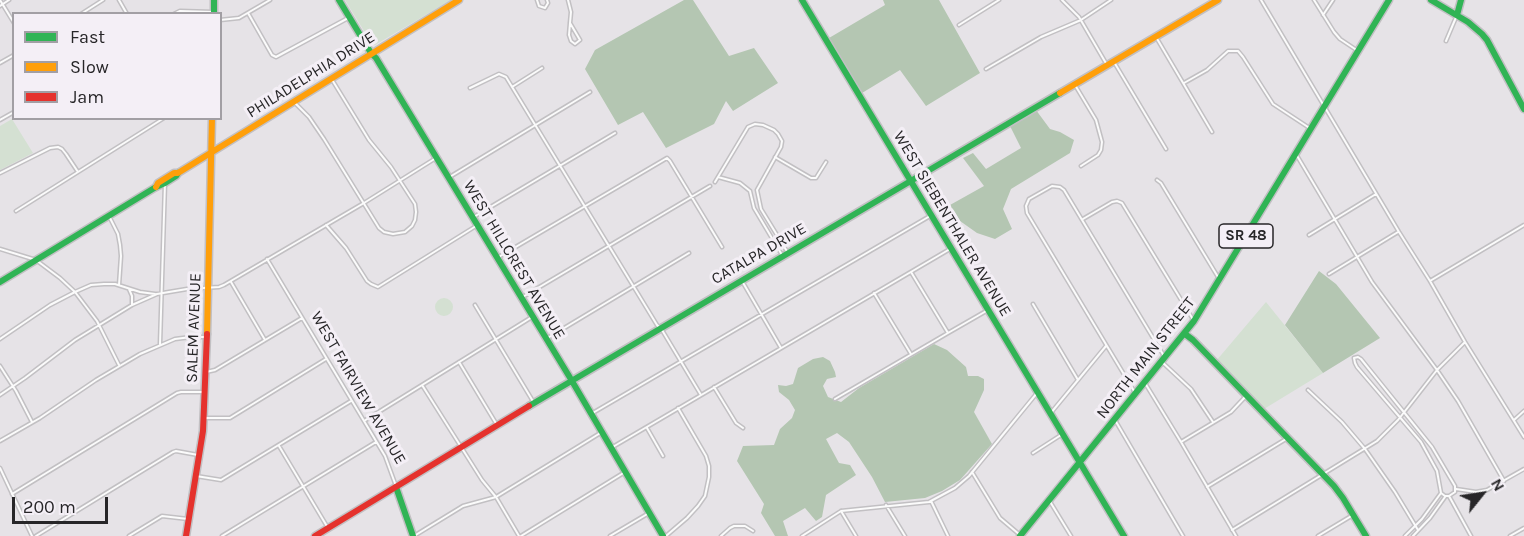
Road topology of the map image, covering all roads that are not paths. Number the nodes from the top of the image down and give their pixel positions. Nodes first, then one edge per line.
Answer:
1 (0, 0) edge
2 (9, 0) edge
3 (103, 0) edge
4 (270, 0) edge
5 (339, 0) edge
6 (459, 0) edge
7 (537, 0) edge
8 (547, 0) edge
9 (570, 0) edge
10 (801, 0) edge
11 (999, 0) edge
12 (1062, 0) edge
13 (1111, 0) edge
14 (1218, 0) edge
15 (1261, 0) edge
16 (1314, 0) edge
17 (1333, 0) edge
18 (1389, 0) edge
19 (1431, 0) edge
20 (1461, 0) edge
21 (1, 5) edge
22 (84, 12) edge
23 (178, 12) edge
24 (197, 12) edge
25 (248, 13) junction
26 (1323, 15) junction
27 (1457, 15) junction
28 (350, 17) junction
29 (12, 19) edge
30 (222, 20) edge
31 (1081, 20) junction
32 (570, 23) junction
33 (959, 25) dead end
34 (1156, 37) junction
35 (1446, 41) dead end
36 (1358, 51) junction
37 (371, 53) junction
38 (1111, 64) junction
39 (542, 68) dead end
40 (986, 69) dead end
41 (331, 78) junction
42 (1184, 83) junction
43 (1075, 85) junction
44 (512, 87) junction
45 (470, 88) dead end
46 (590, 92) dead end
47 (293, 101) junction
48 (1324, 106) junction
49 (1524, 109) edge
50 (161, 120) edge
51 (212, 120) edge
52 (535, 126) junction
53 (1311, 129) junction
54 (1212, 132) dead end
55 (615, 133) dead end
56 (1166, 148) dead end
57 (211, 152) junction
58 (1296, 154) junction
59 (776, 157) junction
60 (436, 158) junction
61 (826, 162) dead end
62 (560, 166) junction
63 (1081, 166) dead end
64 (78, 172) junction
65 (0, 173) edge
66 (178, 173) junction
67 (718, 177) junction
68 (448, 178) junction
69 (1157, 180) dead end
70 (400, 181) junction
71 (910, 181) junction
72 (715, 182) dead end
73 (165, 183) junction
74 (710, 186) dead end
75 (156, 187) junction
76 (757, 190) junction
77 (750, 191) junction
78 (1377, 194) junction
79 (692, 197) junction
80 (364, 203) junction
81 (585, 206) junction
82 (16, 211) dead end
83 (109, 215) junction
84 (931, 215) junction
85 (472, 218) junction
86 (1335, 219) junction
87 (1082, 220) junction
88 (326, 225) junction
89 (477, 225) junction
90 (1524, 225) edge
91 (1399, 232) junction
92 (1309, 236) dead end
93 (609, 246) junction
94 (722, 246) dead end
95 (0, 249) edge
96 (951, 249) junction
97 (689, 253) dead end
98 (785, 254) junction
99 (1357, 257) junction
100 (497, 258) junction
101 (267, 259) junction
102 (36, 260) junction
103 (911, 272) junction
104 (1329, 274) dead end
105 (741, 280) junction
106 (1220, 280) junction
107 (1430, 281) junction
108 (0, 282) edge
109 (231, 282) junction
110 (118, 285) junction
111 (633, 287) junction
112 (209, 288) junction
113 (129, 289) junction
114 (75, 292) junction
115 (162, 293) junction
116 (874, 293) junction
117 (157, 294) junction
118 (521, 298) junction
119 (1033, 304) dead end
120 (132, 305) junction
121 (475, 305) dead end
122 (988, 310) junction
123 (762, 315) junction
124 (532, 316) junction
125 (302, 318) junction
126 (1194, 321) junction
127 (99, 324) junction
128 (660, 328) junction
129 (948, 333) junction
130 (1185, 334) junction
131 (207, 337) junction
132 (0, 339) edge
133 (495, 339) junction
134 (546, 339) junction
135 (265, 340) junction
136 (1465, 342) junction
137 (160, 344) junction
138 (1106, 346) junction
139 (781, 348) junction
140 (911, 354) junction
141 (327, 359) junction
142 (1164, 360) junction
143 (459, 362) junction
144 (681, 362) junction
145 (119, 365) junction
146 (0, 366) edge
147 (1437, 370) junction
148 (206, 372) junction
149 (571, 380) junction
150 (1078, 380) junction
151 (1144, 383) junction
152 (423, 385) junction
153 (13, 386) junction
154 (714, 387) junction
155 (1308, 390) dead end
156 (206, 392) junction
157 (1037, 393) junction
158 (1136, 394) junction
159 (0, 395) edge
160 (701, 395) junction
161 (1246, 396) junction
162 (836, 399) dead end
163 (352, 401) junction
164 (534, 403) junction
165 (678, 408) junction
166 (1524, 411) edge
167 (1405, 412) junction
168 (591, 414) junction
169 (1050, 414) junction
170 (1400, 417) junction
171 (204, 418) junction
172 (1114, 420) junction
173 (1514, 420) junction
174 (364, 421) junction
175 (32, 422) junction
176 (1213, 422) junction
177 (497, 425) junction
178 (646, 427) junction
179 (743, 428) dead end
180 (602, 432) junction
181 (1062, 435) junction
182 (1524, 436) edge
183 (1287, 438) junction
184 (0, 441) edge
185 (376, 442) junction
186 (1180, 442) junction
187 (278, 445) junction
188 (462, 447) junction
189 (611, 448) junction
190 (1365, 449) junction
191 (1033, 453) dead end
192 (200, 456) junction
193 (663, 456) dead end
194 (1080, 462) junction
195 (0, 468) edge
196 (1524, 469) edge
197 (626, 472) junction
198 (972, 472) junction
199 (1323, 475) junction
200 (196, 476) junction
201 (1504, 481) junction
202 (303, 487) junction
203 (396, 487) junction
204 (1207, 487) junction
205 (1456, 489) junction
206 (1441, 493) junction
207 (12, 494) junction
208 (1447, 496) junction
209 (496, 497) junction
210 (1049, 500) junction
211 (930, 501) junction
212 (886, 506) junction
213 (841, 511) junction
214 (649, 512) junction
215 (1353, 515) junction
216 (188, 519) junction
217 (1415, 526) junction
218 (328, 528) junction
219 (1524, 528) edge
220 (1232, 530) junction
221 (1418, 530) junction
222 (753, 531) dead end
223 (1020, 535) edge
224 (34, 536) edge
225 (129, 536) edge
226 (186, 536) edge
227 (222, 536) edge
228 (315, 536) edge
229 (413, 536) edge
230 (520, 536) edge
231 (610, 536) edge
232 (664, 536) edge
233 (721, 536) edge
234 (802, 536) edge
235 (856, 536) edge
236 (905, 536) edge
237 (948, 536) edge
238 (1071, 536) edge
239 (1124, 536) edge
240 (1183, 536) edge
241 (1236, 536) edge
242 (1318, 536) edge
243 (1366, 536) edge
244 (1405, 536) edge
245 (1413, 536) edge
246 (1472, 536) edge
247 (1510, 536) edge

1 - 21 street
2 - 21 street
3 - 22 street
4 - 25 street
5 - 28 main road, WEST HILLCREST AVENUE
6 - 37 main road, PHILADELPHIA DRIVE
7 - 8 street
9 - 32 street
10 - 71 main road, WEST SIEBENTHALER AVENUE
11 - 33 street
12 - 31 street
13 - 31 street
14 - 34 main road, CATALPA DRIVE
15 - 48 street
16 - 26 street
17 - 26 street
18 - 36 main road, NORTH MAIN STREET / SR 48
19 - 27 main road
20 - 27 main road
21 - 29 street
23 - 24 street
25 - 28 street
25 - 30 street
26 - 36 street
27 - 35 street
27 - 49 main road
28 - 37 main road, WEST HILLCREST AVENUE
31 - 38 street
31 - 40 street
32 - 32 street
34 - 38 main road, CATALPA DRIVE
34 - 42 street
36 - 48 main road, NORTH MAIN STREET / SR 48
37 - 41 main road, PHILADELPHIA DRIVE
37 - 60 main road, WEST HILLCREST AVENUE
38 - 43 main road, CATALPA DRIVE
38 - 56 street
39 - 44 street
41 - 47 main road, PHILADELPHIA DRIVE
41 - 70 street
42 - 53 street
42 - 54 street
43 - 63 street
43 - 71 main road, CATALPA DRIVE
44 - 45 street
44 - 52 street
46 - 52 street
47 - 57 main road, PHILADELPHIA DRIVE
47 - 80 street
48 - 53 main road, NORTH MAIN STREET / SR 48
48 - 78 street
50 - 64 street
51 - 57 main road, SALEM AVENUE
52 - 62 street
52 - 68 street
53 - 58 main road, NORTH MAIN STREET / SR 48
55 - 62 street
57 - 66 main road, PHILADELPHIA DRIVE
57 - 112 main road, SALEM AVENUE
58 - 86 street
58 - 106 main road, NORTH MAIN STREET / SR 48
59 - 61 street
59 - 67 street
59 - 76 street
60 - 68 main road, WEST HILLCREST AVENUE
60 - 70 street
62 - 81 street
62 - 85 street
64 - 65 street
64 - 82 street
66 - 73 main road, PHILADELPHIA DRIVE
66 - 75 main road, PHILADELPHIA DRIVE
67 - 72 street
67 - 77 street
68 - 85 main road, WEST HILLCREST AVENUE
69 - 106 street
70 - 80 street
70 - 80 street
71 - 84 main road, WEST SIEBENTHALER AVENUE
71 - 98 main road, CATALPA DRIVE
73 - 75 main road, PHILADELPHIA DRIVE
73 - 115 street
74 - 79 street
75 - 83 main road, PHILADELPHIA DRIVE
76 - 77 street
76 - 98 street
77 - 98 street
78 - 86 street
78 - 91 street
79 - 81 street
79 - 93 street
79 - 94 street
80 - 88 street
81 - 93 street
81 - 100 street
83 - 102 main road, PHILADELPHIA DRIVE
83 - 110 street
84 - 96 main road, WEST SIEBENTHALER AVENUE
84 - 123 street
85 - 89 main road, WEST HILLCREST AVENUE
86 - 92 street
86 - 99 street
87 - 126 street
87 - 138 street
87 - 142 street
88 - 89 street
88 - 101 street
89 - 100 main road, WEST HILLCREST AVENUE
90 - 107 street
91 - 99 street
91 - 107 street
93 - 111 street
93 - 118 street
95 - 102 street
96 - 103 street
96 - 122 main road, WEST SIEBENTHALER AVENUE
97 - 111 street
98 - 105 main road, CATALPA DRIVE
99 - 104 street
99 - 147 street
100 - 118 main road, WEST HILLCREST AVENUE
101 - 109 street
101 - 125 street, WEST FAIRVIEW AVENUE
102 - 108 main road, PHILADELPHIA DRIVE
102 - 114 street
103 - 116 street
103 - 129 street
105 - 123 street
105 - 128 main road, CATALPA DRIVE
106 - 126 main road, NORTH MAIN STREET / SR 48
107 - 136 street
109 - 112 street
109 - 135 street
110 - 113 street
110 - 114 street
111 - 128 street
111 - 134 street
112 - 115 street
112 - 131 main road, SALEM AVENUE
113 - 117 street
113 - 120 street
114 - 127 street
114 - 132 street
115 - 117 street
115 - 137 street
116 - 139 street
116 - 140 street
117 - 120 street
118 - 124 main road, WEST HILLCREST AVENUE
119 - 150 street
120 - 127 street
121 - 133 street
122 - 129 street
122 - 157 main road, WEST SIEBENTHALER AVENUE
123 - 139 street
123 - 144 street
124 - 133 street
124 - 134 main road, WEST HILLCREST AVENUE
125 - 135 street
125 - 141 street, WEST FAIRVIEW AVENUE
126 - 130 main road, NORTH MAIN STREET / SR 48
127 - 145 street
127 - 153 street
128 - 144 street
128 - 149 main road, CATALPA DRIVE
129 - 140 street
130 - 142 main road, NORTH MAIN STREET / SR 48
130 - 161 main road
131 - 137 street
131 - 148 main road, SALEM AVENUE
133 - 143 street
133 - 164 street
134 - 149 main road, WEST HILLCREST AVENUE
135 - 148 street
136 - 147 street
136 - 173 street
137 - 145 street
138 - 150 street
138 - 158 street
139 - 154 street
140 - 162 street
141 - 163 street, WEST FAIRVIEW AVENUE
141 - 171 street
142 - 151 main road, NORTH MAIN STREET / SR 48
142 - 176 street
143 - 152 street
143 - 177 street
144 - 160 street
144 - 168 street
145 - 175 street
146 - 153 street
147 - 167 street
147 - 201 street
148 - 156 main road, SALEM AVENUE
149 - 164 main road, CATALPA DRIVE
149 - 168 main road, WEST HILLCREST AVENUE
150 - 169 street
151 - 158 main road, NORTH MAIN STREET / SR 48
151 - 186 street
152 - 174 street
152 - 188 street
153 - 159 street
153 - 175 street
154 - 160 street
154 - 179 street
155 - 190 street
156 - 171 main road, SALEM AVENUE
156 - 207 street
157 - 169 main road, WEST SIEBENTHALER AVENUE
157 - 198 street
158 - 172 main road, NORTH MAIN STREET / SR 48
160 - 165 street
161 - 176 street
161 - 183 main road
163 - 174 street, WEST FAIRVIEW AVENUE
163 - 187 street
164 - 177 main road, CATALPA DRIVE
165 - 178 street
165 - 232 street
166 - 173 street
167 - 170 street
167 - 170 street
167 - 205 street
168 - 180 main road, WEST HILLCREST AVENUE
169 - 181 main road, WEST SIEBENTHALER AVENUE
170 - 190 street
170 - 206 street
171 - 192 main road, SALEM AVENUE
172 - 194 main road, NORTH MAIN STREET / SR 48
172 - 240 street
173 - 182 street
174 - 185 street, WEST FAIRVIEW AVENUE
175 - 184 street
176 - 186 street
177 - 188 main road, CATALPA DRIVE
178 - 189 street
178 - 193 street
180 - 189 main road, WEST HILLCREST AVENUE
180 - 209 street
181 - 191 street
181 - 194 main road, WEST SIEBENTHALER AVENUE
183 - 199 main road
183 - 204 street
185 - 202 street
185 - 203 street, WEST FAIRVIEW AVENUE
186 - 204 street
187 - 200 street
187 - 202 street
188 - 203 main road, CATALPA DRIVE
188 - 209 street
189 - 197 main road, WEST HILLCREST AVENUE
190 - 199 street
190 - 217 street
192 - 200 main road, SALEM AVENUE
192 - 224 street
194 - 210 main road, NORTH MAIN STREET / SR 48
194 - 239 main road, WEST SIEBENTHALER AVENUE
195 - 207 street
196 - 201 street
197 - 214 main road, WEST HILLCREST AVENUE
197 - 230 street
198 - 211 street
198 - 223 street
199 - 215 main road
199 - 220 street
200 - 216 main road, SALEM AVENUE
201 - 205 street
202 - 218 street
202 - 227 street
203 - 218 main road, CATALPA DRIVE
203 - 229 main road, WEST FAIRVIEW AVENUE
204 - 220 street
205 - 208 street
206 - 208 street
206 - 217 street
207 - 224 street
208 - 221 street
208 - 246 street
209 - 229 street
209 - 230 street
210 - 223 main road, NORTH MAIN STREET / SR 48
210 - 238 street
211 - 212 street
211 - 237 street
212 - 213 street
212 - 236 street
213 - 234 street
213 - 235 street
214 - 231 street
214 - 232 main road, WEST HILLCREST AVENUE
215 - 242 street
215 - 243 main road
216 - 225 street
216 - 226 main road, SALEM AVENUE
217 - 221 street
217 - 244 street
218 - 228 main road, CATALPA DRIVE
219 - 247 street
220 - 241 street
221 - 245 street
222 - 233 street

